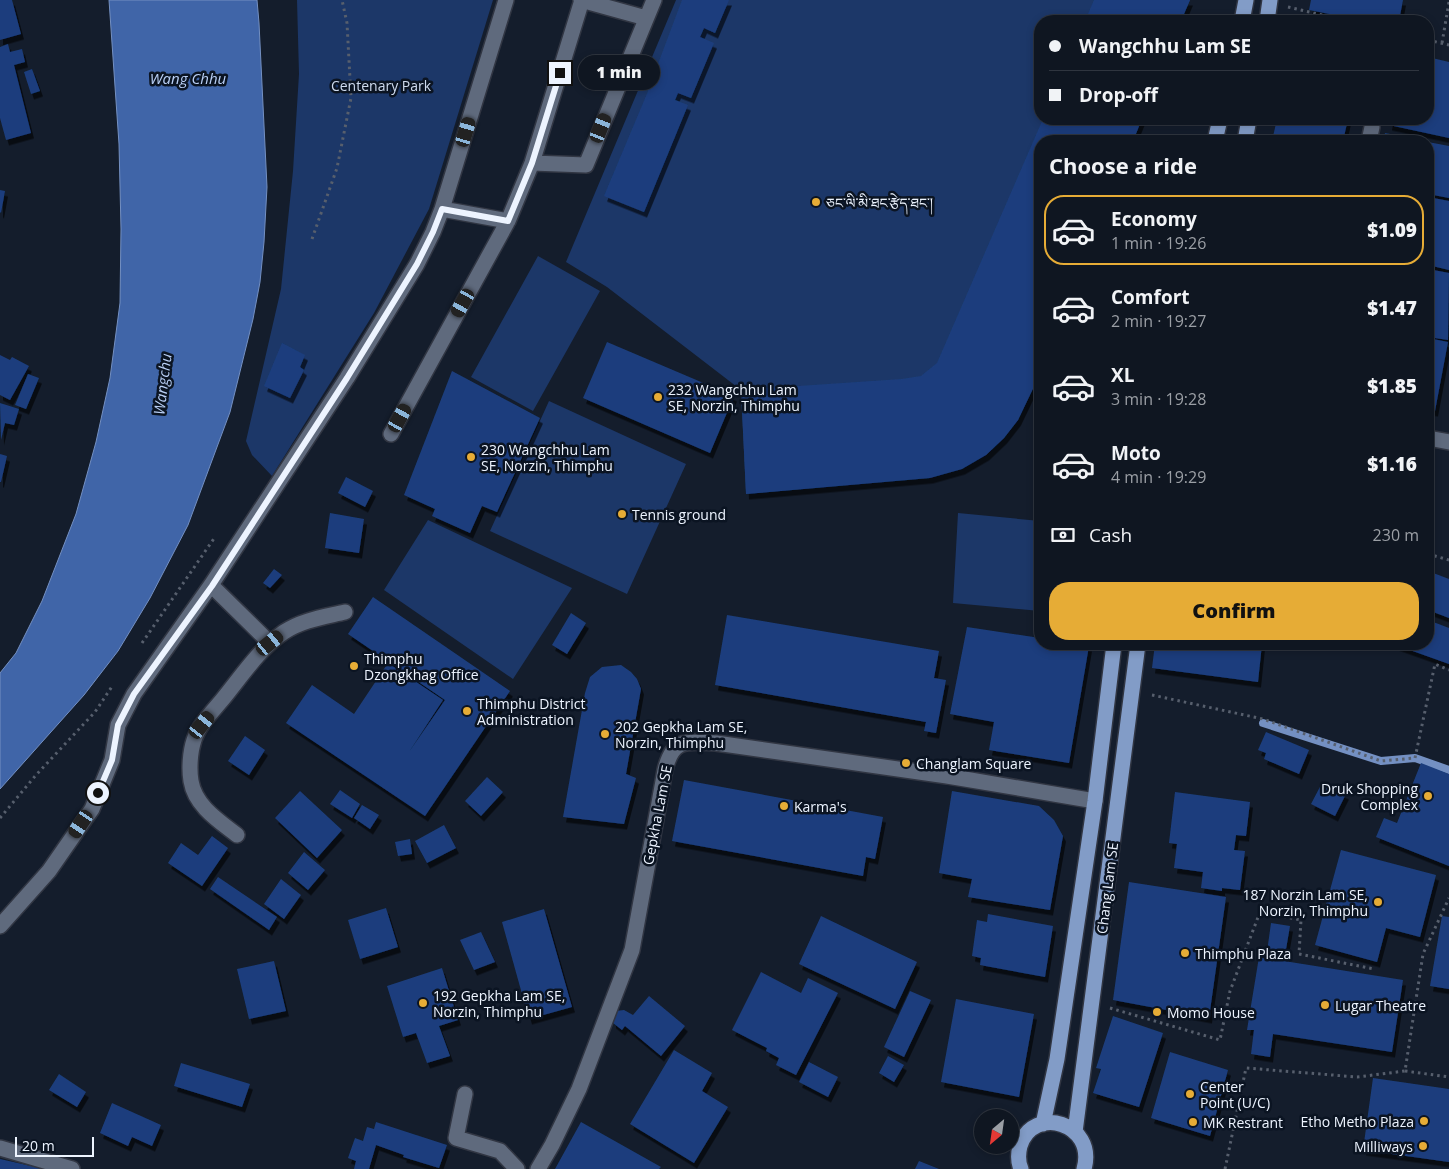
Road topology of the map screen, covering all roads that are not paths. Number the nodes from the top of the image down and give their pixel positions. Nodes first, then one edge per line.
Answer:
1 (506, 0) edge
2 (581, 0) edge
3 (654, 0) edge
4 (1246, 0) edge
5 (1270, 1) edge
6 (1243, 15) edge
7 (1268, 15) edge
8 (646, 18) junction
9 (532, 163) junction
10 (442, 209) junction
11 (508, 221) junction
12 (391, 434) dead end
13 (1434, 439) edge
14 (1449, 442) edge
15 (212, 586) junction
16 (345, 612) dead end
17 (270, 643) junction
18 (1113, 650) edge
19 (1137, 650) edge
20 (1095, 801) junction
21 (237, 835) dead end
22 (0, 926) edge
23 (465, 1094) dead end
24 (1043, 1124) junction
25 (1075, 1132) junction
26 (0, 1148) edge
27 (72, 1169) edge
28 (517, 1169) edge
29 (538, 1169) edge
30 (1021, 1169) edge
31 (1084, 1169) edge

1 - 10 street
2 - 8 street
2 - 9 street
3 - 8 street
4 - 6 main road
5 - 7 main road
8 - 9 street
9 - 11 street
10 - 11 street
10 - 15 street
11 - 12 street
13 - 14 street
15 - 17 street
15 - 22 street
16 - 17 street
17 - 21 street
18 - 20 main road, Chang Lam SE
19 - 25 main road, Chang Lam SE
20 - 24 main road, Chang Lam SE
20 - 29 street, Gepkha Lam SE
23 - 28 street
24 - 25 main road
24 - 30 main road
25 - 31 main road
26 - 27 street

